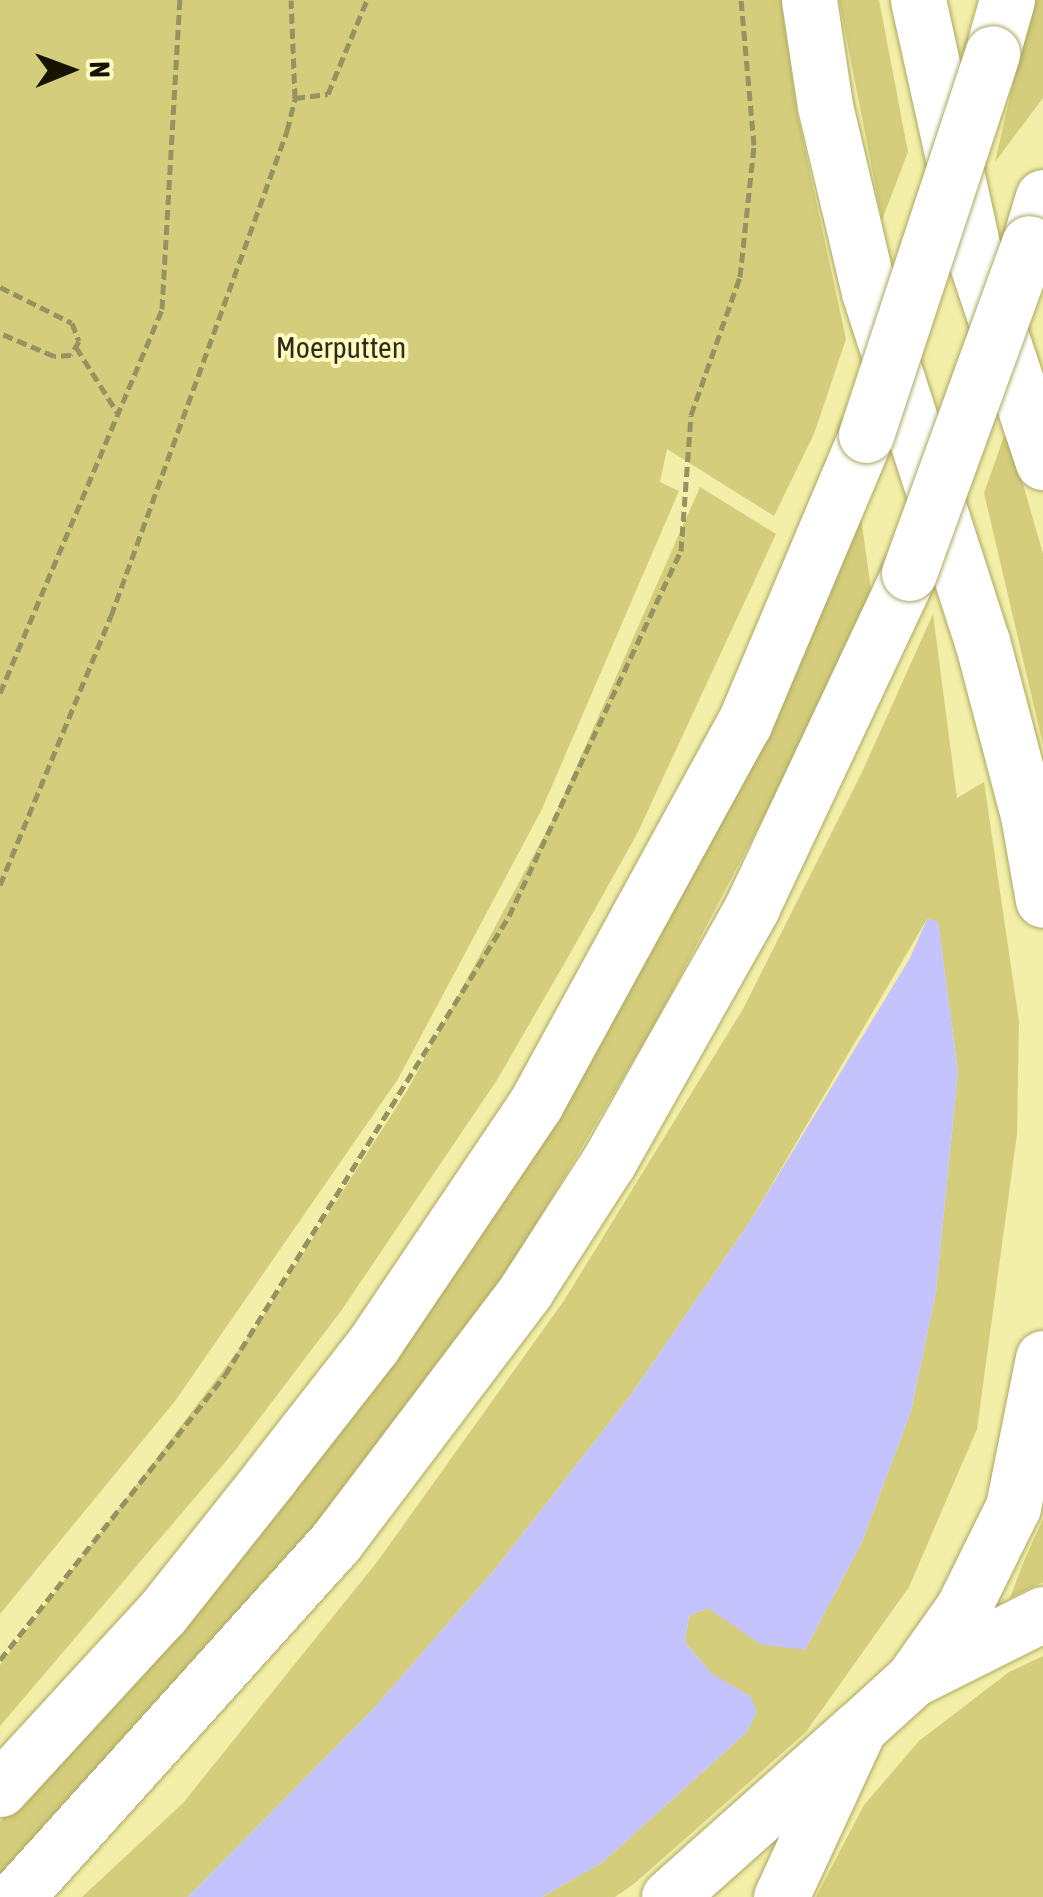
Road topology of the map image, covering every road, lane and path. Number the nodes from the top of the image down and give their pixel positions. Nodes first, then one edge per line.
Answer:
1 (180, 0) edge
2 (291, 0) edge
3 (367, 0) edge
4 (741, 0) edge
5 (808, 0) edge
6 (918, 0) edge
7 (1007, 0) edge
8 (295, 98) junction
9 (1036, 220) edge
10 (0, 288) edge
11 (0, 333) edge
12 (76, 347) junction
13 (118, 413) junction
14 (1043, 462) edge
15 (0, 694) edge
16 (0, 885) edge
17 (1043, 900) edge
18 (1043, 1358) edge
19 (1043, 1614) edge
20 (0, 1660) edge
21 (912, 1679) junction
22 (859, 1728) junction
23 (0, 1790) edge
24 (16, 1897) edge
25 (669, 1897) edge
26 (781, 1897) edge

1 - 13 path
2 - 8 path
3 - 8 path
4 - 20 path
5 - 17 highway
6 - 14 highway
7 - 23 highway, bridge
8 - 16 path
9 - 24 highway, bridge
10 - 12 path
11 - 12 path
12 - 13 path
13 - 15 path
18 - 21 highway
19 - 21 highway
21 - 22 highway
22 - 25 highway
22 - 26 highway

